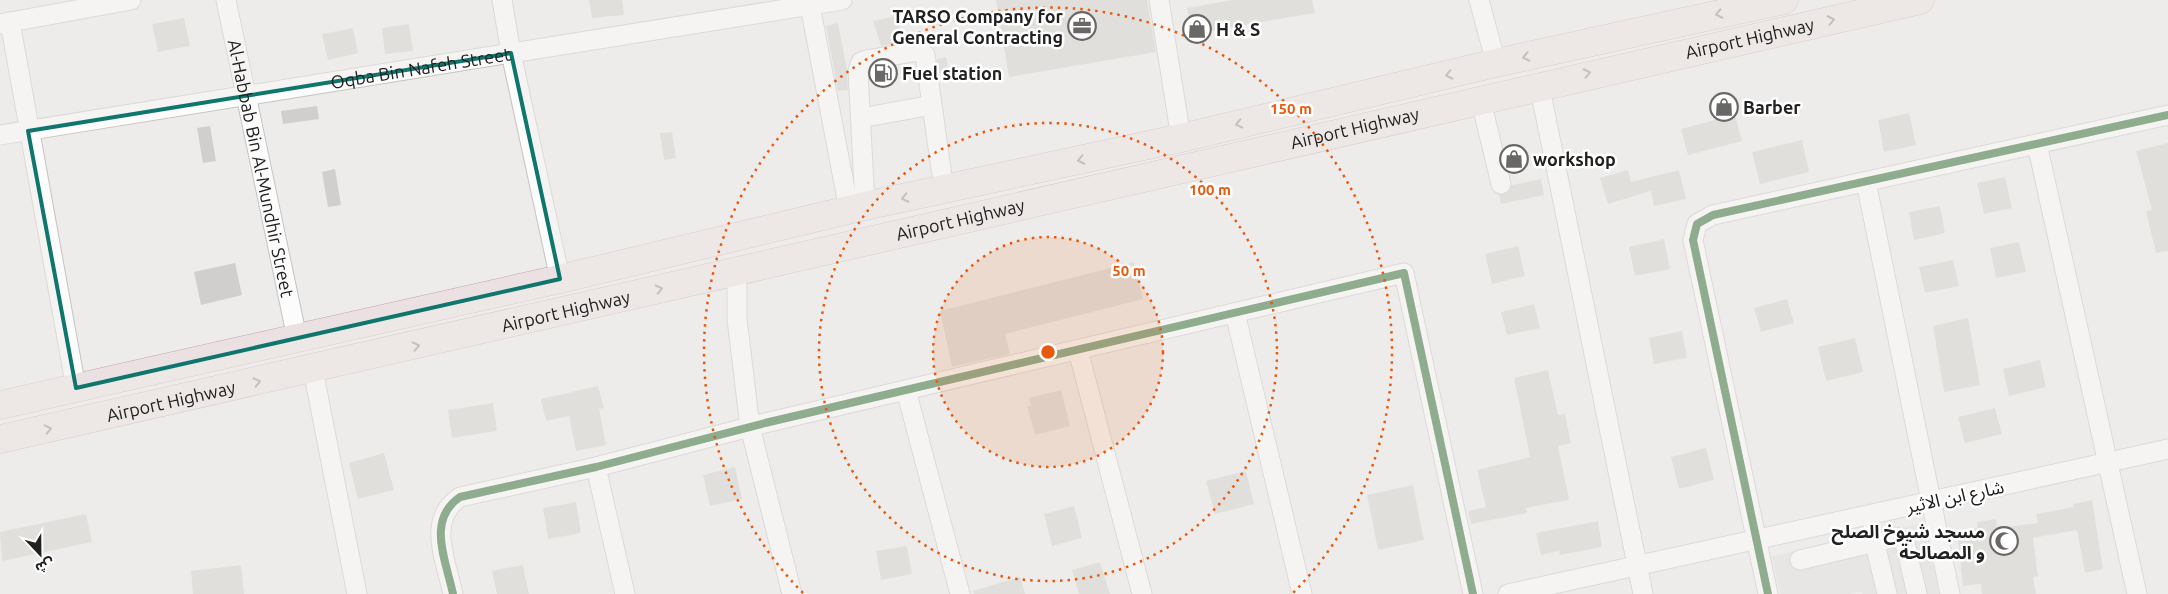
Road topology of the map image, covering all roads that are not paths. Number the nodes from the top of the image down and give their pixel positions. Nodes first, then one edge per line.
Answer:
1 (131, 0) edge
2 (226, 0) edge
3 (502, 0) edge
4 (842, 0) edge
5 (1159, 0) edge
6 (1479, 0) edge
7 (1784, 0) edge
8 (1920, 0) edge
9 (810, 3) edge
10 (64, 6) edge
11 (5, 23) edge
12 (511, 53) junction
13 (1496, 64) junction
14 (1539, 84) junction
15 (245, 96) junction
16 (1480, 97) junction
17 (932, 105) junction
18 (2168, 115) edge
19 (861, 118) junction
20 (28, 131) junction
21 (0, 135) edge
22 (1181, 138) junction
23 (2038, 144) junction
24 (1866, 182) junction
25 (1501, 184) dead end
26 (944, 190) junction
27 (857, 208) junction
28 (737, 271) junction
29 (560, 279) junction
30 (1235, 313) junction
31 (297, 338) junction
32 (1078, 350) junction
33 (313, 370) junction
34 (76, 388) junction
35 (906, 390) junction
36 (0, 405) edge
37 (750, 427) junction
38 (0, 440) edge
39 (2168, 449) edge
40 (2107, 462) junction
41 (596, 467) junction
42 (1930, 501) junction
43 (1868, 515) junction
44 (1756, 540) junction
45 (1875, 542) junction
46 (1800, 560) dead end
47 (1637, 566) junction
48 (357, 594) edge
49 (453, 594) edge
50 (625, 594) edge
51 (792, 594) edge
52 (960, 594) edge
53 (1142, 594) edge
54 (1302, 594) edge
55 (1472, 594) edge
56 (1508, 594) edge
57 (1643, 594) edge
58 (1768, 594) edge
59 (1887, 594) edge
60 (1917, 594) edge
61 (1950, 594) edge
62 (2136, 594) edge

1 - 10 street
2 - 15 street, Al-Habbab Bin Al-Mundhir Street
3 - 12 street
4 - 9 street, Oqba Bin Nafeh Street
5 - 22 street
6 - 13 street
7 -> 13 highway, Airport Highway
14 -> 8 highway, Airport Highway
9 - 12 street, Oqba Bin Nafeh Street
9 - 27 street
10 - 11 street
11 - 20 street
12 - 15 street, Oqba Bin Nafeh Street
12 - 29 street
13 -> 22 highway, Airport Highway
14 - 16 highway, Airport Highway
14 - 47 street
15 - 20 street, Oqba Bin Nafeh Street
15 - 31 street, Al-Habbab Bin Al-Mundhir Street
16 - 25 street
16 - 28 highway, Airport Highway
17 - 19 street
17 - 19 street
17 - 26 street
18 - 23 street
19 - 27 street
20 - 21 street, Oqba Bin Nafeh Street
20 - 34 street
22 -> 26 highway, Airport Highway
23 - 24 street
23 - 40 street
24 - 42 street
24 - 44 street
26 -> 27 highway, Airport Highway
27 - 29 highway, Airport Highway
33 -> 28 highway, Airport Highway
28 - 37 street
29 - 31 highway, Airport Highway
30 - 32 street
30 - 54 street
30 - 55 street
31 - 34 highway, Airport Highway
32 - 35 street
32 - 53 street
38 -> 33 highway, Airport Highway
33 - 48 street
34 - 36 highway, Airport Highway
35 - 37 street
35 - 52 street
37 - 41 street
37 - 51 street
39 - 40 street, شارع ابن الاثير
40 - 42 street, شارع ابن الاثير
40 - 62 street
41 - 49 street
41 - 50 street
42 - 43 street, شارع ابن الاثير
42 - 61 street
43 - 44 street, شارع ابن الاثير
43 - 45 street
44 - 47 street, شارع ابن الاثير
44 - 58 street
45 - 46 street
45 - 59 street
45 - 60 street
47 - 56 street, شارع ابن الاثير
47 - 57 street

